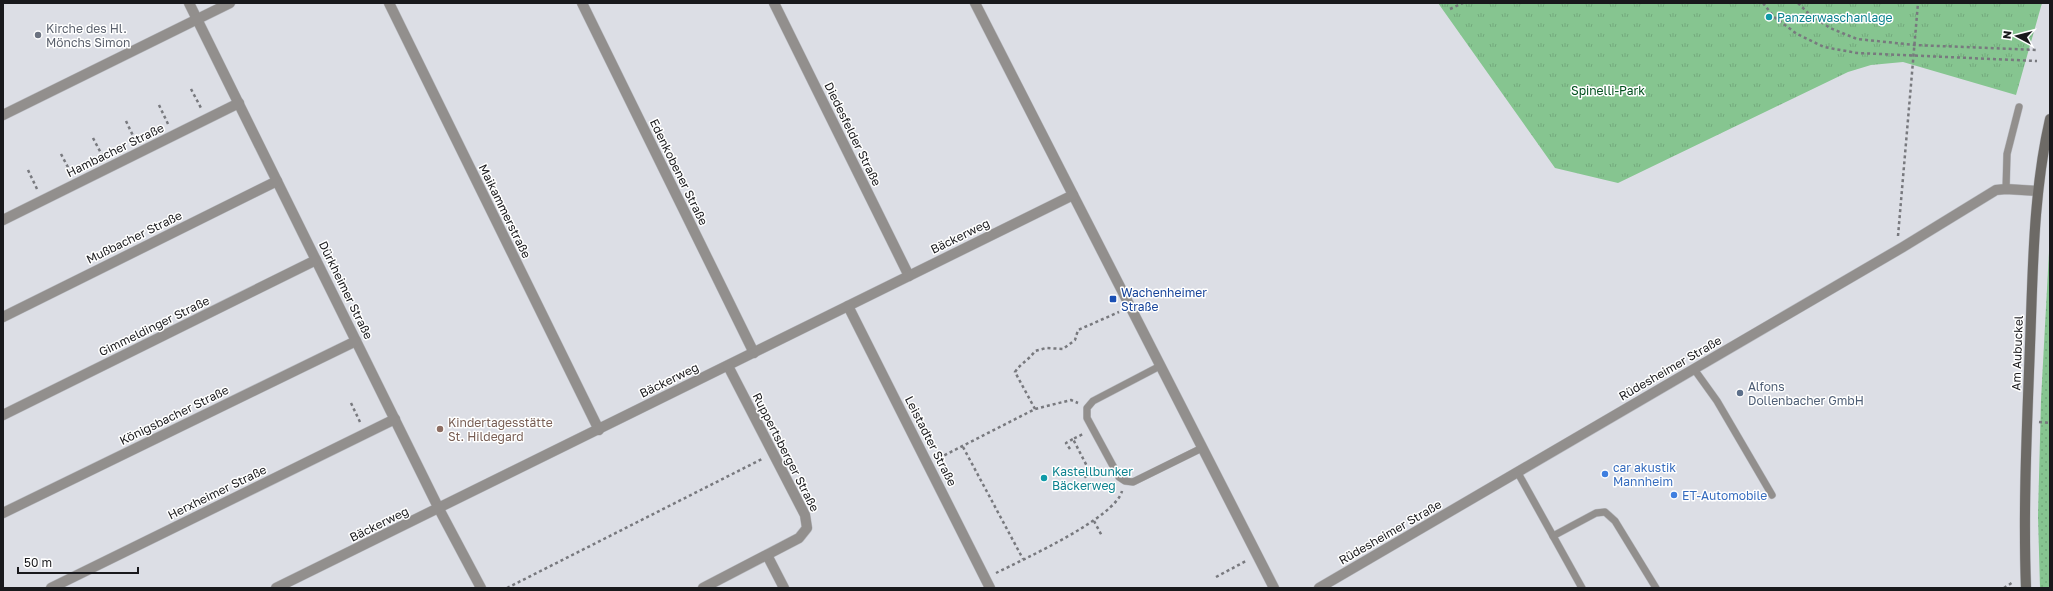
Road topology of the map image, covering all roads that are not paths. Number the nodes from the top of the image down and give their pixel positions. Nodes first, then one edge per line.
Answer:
1 (189, 3) edge
2 (230, 3) edge
3 (389, 3) edge
4 (582, 3) edge
5 (774, 3) edge
6 (975, 3) edge
7 (198, 19) junction
8 (239, 103) junction
9 (2019, 106) dead end
10 (3, 115) edge
11 (2050, 119) edge
12 (277, 181) junction
13 (2006, 189) junction
14 (2038, 191) junction
15 (1073, 195) junction
16 (3, 220) edge
17 (316, 260) junction
18 (908, 276) junction
19 (848, 306) junction
20 (3, 317) edge
21 (356, 340) junction
22 (754, 353) junction
23 (728, 366) junction
24 (1160, 366) junction
25 (1694, 369) junction
26 (3, 415) edge
27 (394, 419) junction
28 (599, 430) junction
29 (1202, 448) junction
30 (1518, 473) junction
31 (1772, 495) dead end
32 (439, 509) junction
33 (3, 514) edge
34 (1553, 536) junction
35 (767, 555) junction
36 (988, 583) edge
37 (51, 588) edge
38 (276, 588) edge
39 (482, 588) edge
40 (702, 588) edge
41 (784, 588) edge
42 (1274, 588) edge
43 (1319, 588) edge
44 (1582, 588) edge
45 (1656, 588) edge
46 (2026, 588) edge

1 - 7 street, Dürkheimer Straße
2 - 7 street
3 - 28 street, Maikammerstraße
4 - 22 street, Edenkobener Straße
5 - 18 street, Diedesfelder Straße
6 - 15 street
7 - 8 street, Dürkheimer Straße
7 - 10 street
8 - 12 street, Dürkheimer Straße
8 - 16 street, Hambacher Straße
9 - 13 lane
11 - 14 main road, Am Aubuckel
12 - 17 street, Dürkheimer Straße
12 - 20 street, Mußbacher Straße
13 - 14 street, Rüdesheimer Straße
13 - 25 street, Rüdesheimer Straße
14 - 46 main road, Am Aubuckel
15 - 18 street, Bäckerweg
15 - 24 street
17 - 21 street, Dürkheimer Straße
17 - 26 street, Gimmeldinger Straße
18 - 19 street, Bäckerweg
19 - 22 street, Bäckerweg
19 - 36 street, Leistadter Straße
21 - 27 street, Dürkheimer Straße
21 - 33 street, Königsbacher Straße
22 - 23 street, Bäckerweg
23 - 28 street, Bäckerweg
23 - 35 street, Ruppertsberger Straße
24 - 29 street
24 - 29 lane
25 - 30 street, Rüdesheimer Straße
25 - 31 lane
27 - 32 street, Dürkheimer Straße
27 - 37 street, Herxheimer Straße
28 - 32 street, Bäckerweg
29 - 42 street
30 - 34 lane
30 - 43 street, Rüdesheimer Straße
32 - 38 street, Bäckerweg
32 - 39 street, Dürkheimer Straße
34 - 44 lane
34 - 45 lane
35 - 40 street, Ruppertsberger Straße
35 - 41 street

